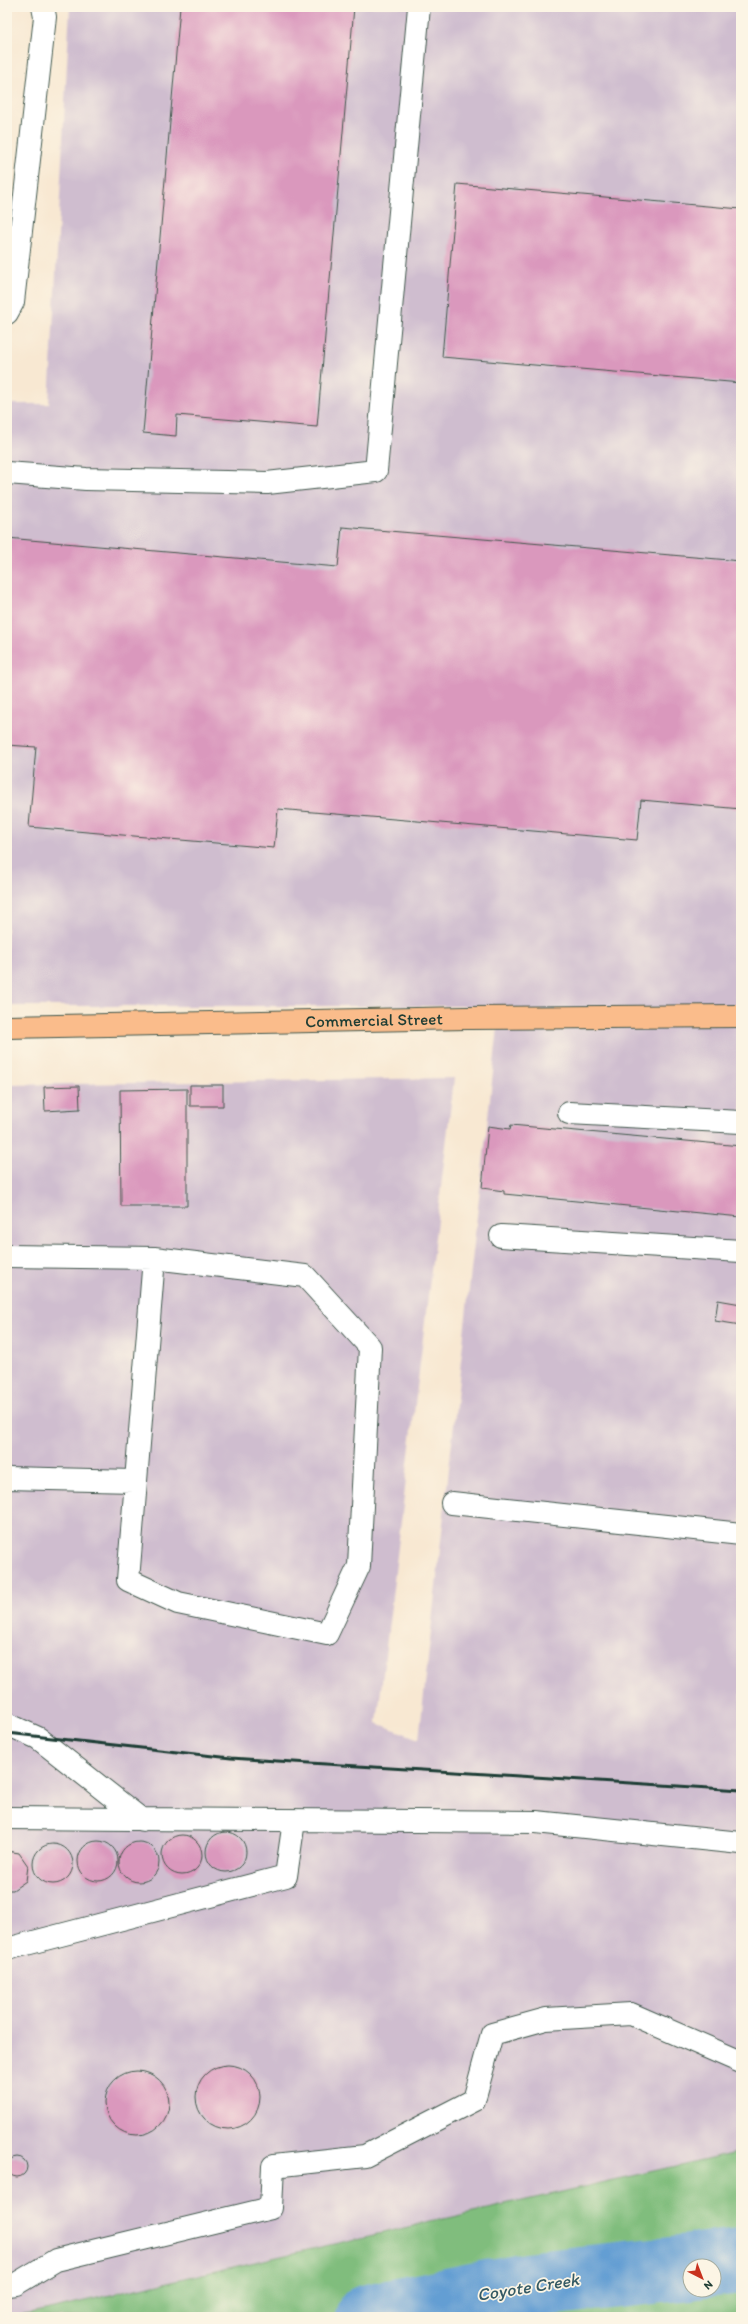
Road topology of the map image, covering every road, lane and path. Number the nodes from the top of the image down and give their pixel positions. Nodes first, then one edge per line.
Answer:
1 (43, 7) edge
2 (419, 7) edge
3 (7, 313) edge
4 (7, 473) edge
5 (741, 1016) edge
6 (7, 1027) edge
7 (569, 1112) dead end
8 (741, 1122) edge
9 (501, 1236) dead end
10 (741, 1251) edge
11 (7, 1256) edge
12 (154, 1258) junction
13 (7, 1478) edge
14 (134, 1481) junction
15 (452, 1503) dead end
16 (741, 1534) edge
17 (7, 1724) edge
18 (7, 1818) edge
19 (142, 1820) junction
20 (294, 1821) junction
21 (741, 1843) edge
22 (7, 1948) edge
23 (741, 2062) edge
24 (7, 2285) edge

1 - 3 lane
2 - 4 lane
5 - 6 main road, Commercial Street
7 - 8 lane
9 - 10 lane
11 - 12 lane
12 - 14 lane
12 - 14 lane
13 - 14 lane
15 - 16 lane
17 - 19 lane
18 - 19 lane
19 - 20 lane
20 - 21 lane
20 - 22 lane
23 - 24 lane

